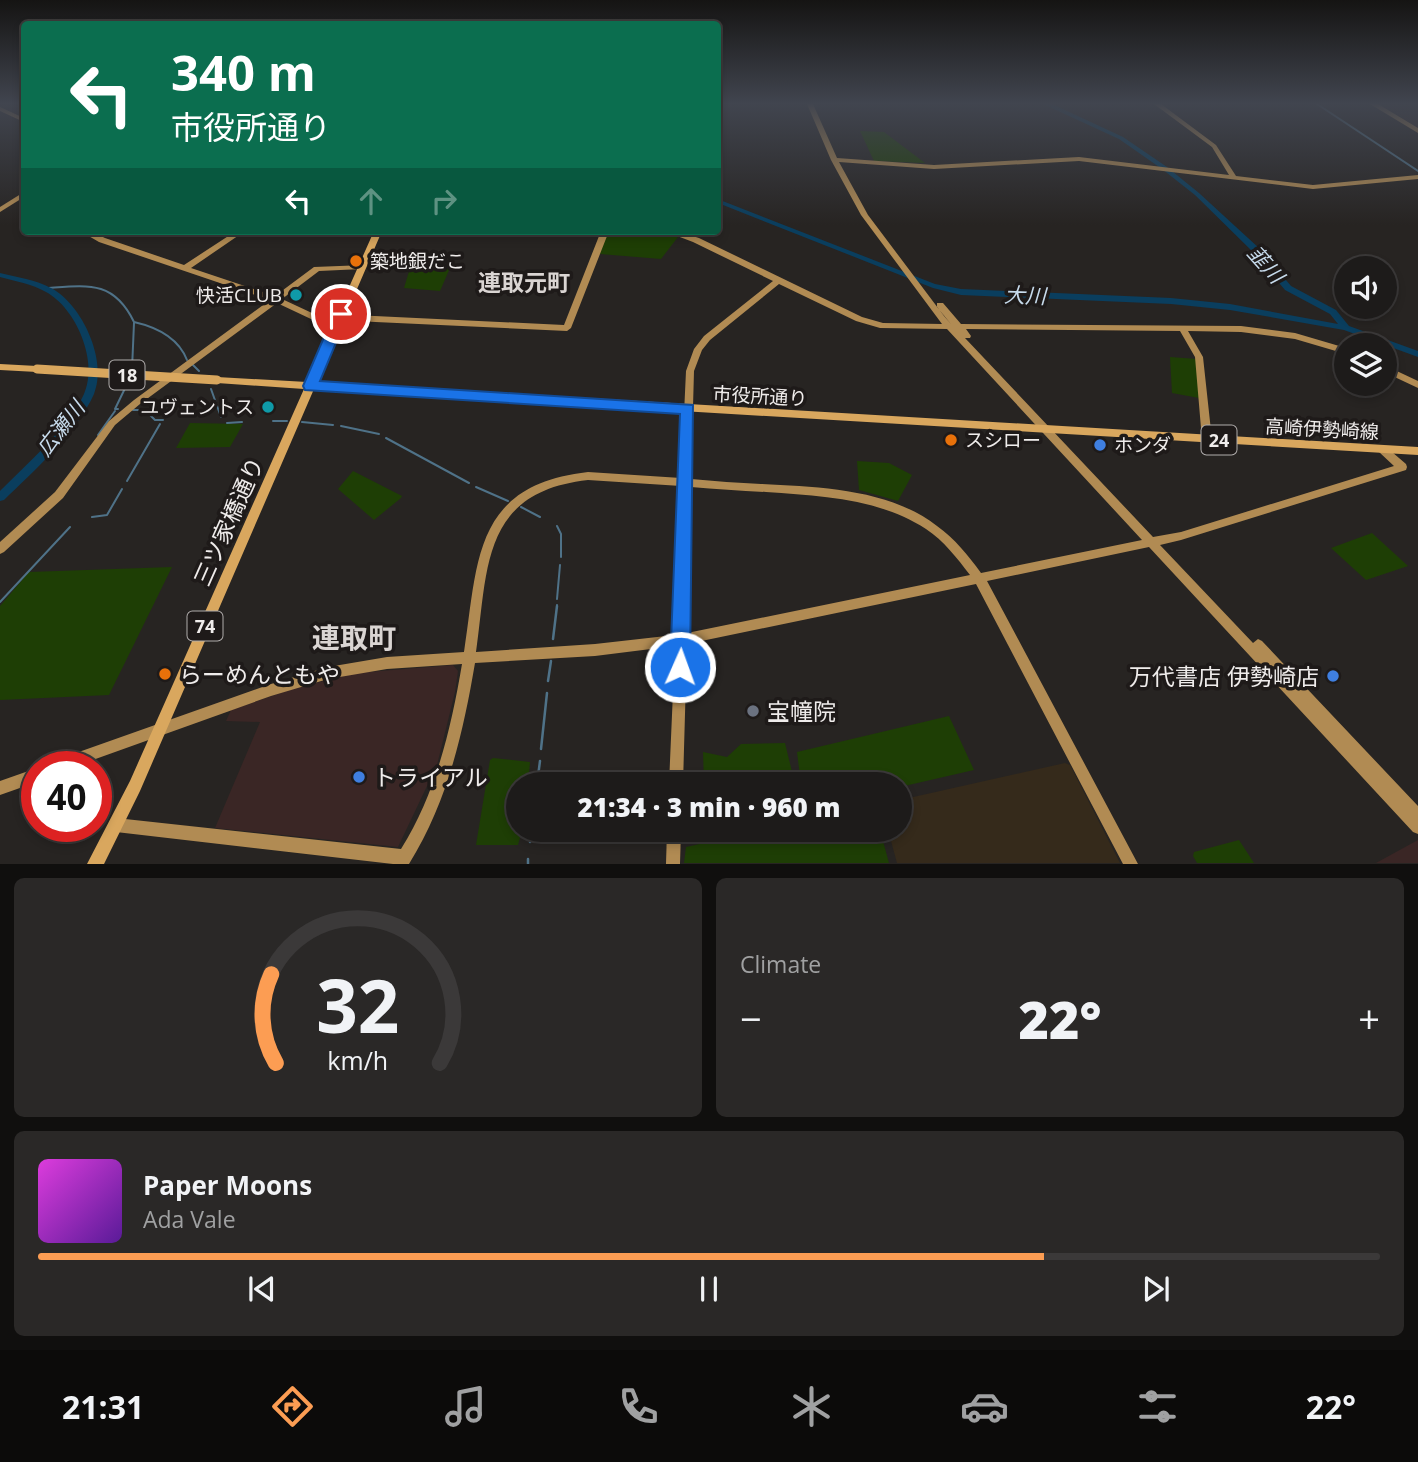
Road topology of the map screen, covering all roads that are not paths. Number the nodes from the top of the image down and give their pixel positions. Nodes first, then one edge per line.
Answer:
1 (830, 144) edge
2 (1212, 144) edge
3 (837, 160) junction
4 (1233, 176) junction
5 (1418, 177) edge
6 (21, 196) edge
7 (0, 210) edge
8 (92, 235) edge
9 (235, 235) edge
10 (376, 235) edge
11 (603, 235) edge
12 (680, 235) edge
13 (362, 267) junction
14 (185, 268) junction
15 (779, 280) junction
16 (917, 281) junction
17 (275, 299) junction
18 (340, 318) junction
19 (954, 328) junction
20 (1182, 328) junction
21 (1334, 348) edge
22 (2, 367) edge
23 (1397, 374) edge
24 (1418, 385) edge
25 (310, 386) junction
26 (688, 409) junction
27 (1052, 431) junction
28 (1207, 440) junction
29 (1382, 449) junction
30 (1418, 451) edge
31 (686, 482) junction
32 (1156, 542) junction
33 (0, 549) edge
34 (979, 578) junction
35 (681, 640) junction
36 (470, 657) junction
37 (160, 730) junction
38 (102, 751) edge
39 (676, 772) edge
40 (21, 781) edge
41 (0, 788) edge
42 (1418, 816) edge
43 (116, 825) junction
44 (1418, 827) edge
45 (674, 842) edge
46 (403, 860) edge
47 (95, 863) edge
48 (673, 863) edge
49 (1131, 863) edge

1 - 3 street
2 - 4 street
3 - 4 street
3 - 16 street
3 - 16 street
4 - 5 street
6 - 7 street
8 - 14 street
9 - 14 street
10 - 13 main road, 三ツ家橋通り
11 - 18 street
12 - 15 street
13 - 17 street
13 - 18 main road, 三ツ家橋通り
14 - 17 street
15 - 19 street
15 - 26 street
16 - 19 street
17 - 18 street
17 - 33 street
18 - 25 main road, 三ツ家橋通り
19 - 20 street
19 - 27 street
20 - 21 street
20 - 28 street
22 - 25 main road, 市役所通り / 18, bridge
23 - 24 street
25 - 26 main road, 市役所通り / 24
25 - 37 main road, 三ツ家橋通り / 74
26 - 27 main road, 市役所通り / 24
26 - 31 street
27 - 28 main road, 高崎伊勢崎線 / 24
27 - 32 street
28 - 29 main road, 高崎伊勢崎線 / 24
29 - 30 main road, 高崎伊勢崎線 / 24
29 - 32 street
31 - 34 street
31 - 35 street
31 - 36 street
32 - 34 street
32 - 42 street
32 - 44 street
34 - 35 street
34 - 49 street
35 - 36 street
35 - 39 street
36 - 37 street
36 - 46 street
37 - 38 street
37 - 43 main road, 三ツ家橋通り / 74
40 - 41 street
43 - 46 street
43 - 47 main road, 三ツ家橋通り / 74
45 - 48 street

